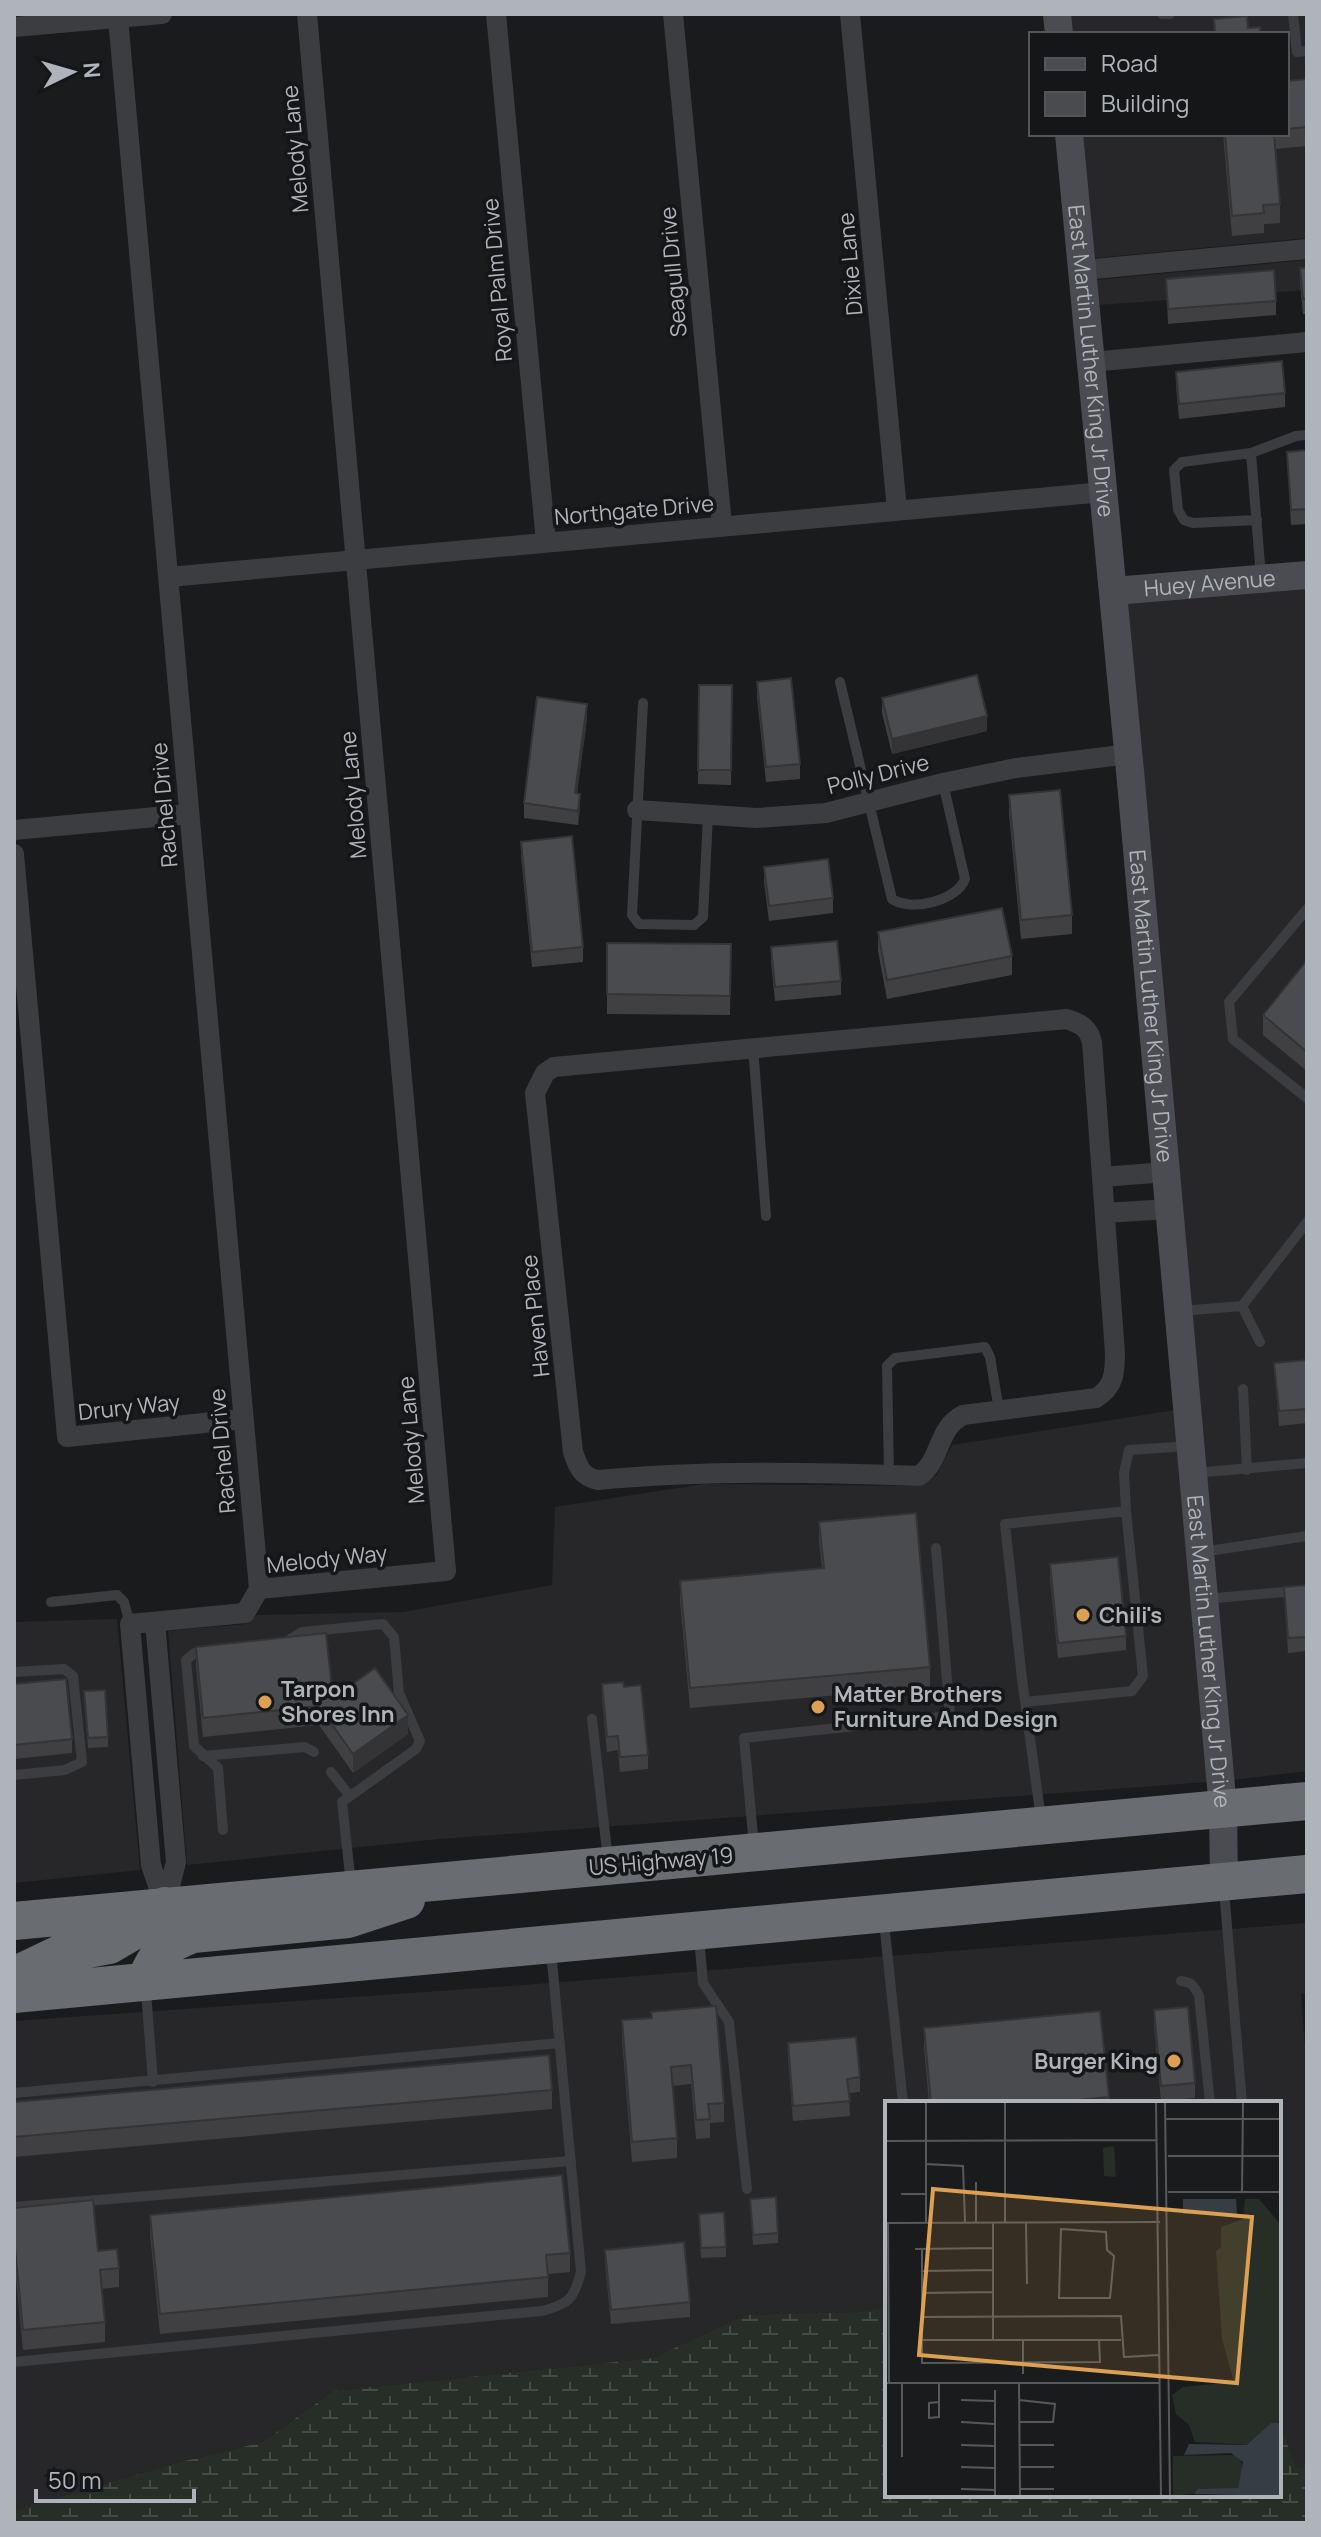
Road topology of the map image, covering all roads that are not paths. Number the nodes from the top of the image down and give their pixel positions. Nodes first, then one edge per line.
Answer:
1 (162, 14) edge
2 (307, 14) edge
3 (496, 14) edge
4 (673, 14) edge
5 (850, 14) edge
6 (1162, 14) edge
7 (1170, 14) edge
8 (1293, 14) edge
9 (118, 18) junction
10 (14, 27) edge
11 (1307, 51) edge
12 (1069, 136) edge
13 (1307, 249) edge
14 (1083, 270) junction
15 (1307, 342) edge
16 (1091, 362) junction
17 (1307, 435) edge
18 (1251, 453) junction
19 (1104, 492) junction
20 (897, 510) junction
21 (1257, 520) junction
22 (722, 525) junction
23 (546, 542) junction
24 (356, 561) junction
25 (1307, 575) edge
26 (169, 577) junction
27 (1262, 579) junction
28 (1114, 591) junction
29 (840, 682) dead end
30 (643, 703) dead end
31 (1129, 754) junction
32 (943, 783) junction
33 (869, 802) junction
34 (637, 810) junction
35 (189, 814) junction
36 (708, 815) junction
37 (14, 830) edge
38 (14, 854) edge
39 (1307, 909) edge
40 (753, 1047) junction
41 (1307, 1098) edge
42 (1166, 1172) junction
43 (1102, 1177) junction
44 (1169, 1209) junction
45 (1105, 1213) junction
46 (766, 1216) dead end
47 (1307, 1222) edge
48 (1242, 1306) junction
49 (1179, 1311) junction
50 (1260, 1342) dead end
51 (1243, 1389) dead end
52 (999, 1410) junction
53 (243, 1419) junction
54 (1192, 1460) junction
55 (1307, 1463) edge
56 (1247, 1470) junction
57 (889, 1475) junction
58 (1126, 1511) junction
59 (1307, 1536) edge
60 (936, 1548) dead end
61 (1200, 1552) junction
62 (446, 1571) joint
63 (259, 1589) junction
64 (1307, 1590) edge
65 (1204, 1599) junction
66 (51, 1602) dead end
67 (155, 1622) junction
68 (130, 1624) junction
69 (271, 1643) edge
70 (226, 1649) edge
71 (14, 1672) edge
72 (1025, 1702) junction
73 (592, 1719) dead end
74 (314, 1752) dead end
75 (203, 1756) junction
76 (331, 1772) dead end
77 (14, 1775) edge
78 (349, 1795) junction
79 (1307, 1801) edge
80 (1223, 1809) junction
81 (1042, 1825) junction
82 (223, 1830) dead end
83 (754, 1852) junction
84 (609, 1866) junction
85 (1307, 1874) edge
86 (469, 1879) junction
87 (1224, 1881) junction
88 (352, 1890) junction
89 (165, 1906) junction
90 (883, 1913) junction
91 (14, 1921) edge
92 (699, 1931) junction
93 (550, 1945) junction
94 (14, 1976) edge
95 (145, 1981) junction
96 (1181, 1981) dead end
97 (14, 1994) edge
98 (560, 2043) junction
99 (153, 2082) junction
100 (14, 2093) edge
101 (903, 2101) edge
102 (1210, 2101) edge
103 (1242, 2101) edge
104 (571, 2161) junction
105 (747, 2189) dead end
106 (14, 2207) edge
107 (14, 2362) edge

1 - 9 street
2 - 24 street, Melody Lane
3 - 23 street, Royal Palm Drive
4 - 22 street, Seagull Drive
5 - 20 street, Dixie Lane
6 - 7 lane
8 - 11 lane
9 - 10 street
9 - 26 street, Rachel Drive
12 - 14 street, East Martin Luther King Jr Drive
13 - 14 street
14 - 16 street, East Martin Luther King Jr Drive
15 - 16 street
16 - 19 street, East Martin Luther King Jr Drive
17 - 18 lane
18 - 21 lane
18 - 21 lane
19 - 20 street, Northgate Drive
19 - 28 street, East Martin Luther King Jr Drive
20 - 22 street, Northgate Drive
21 - 27 lane
22 - 23 street, Northgate Drive
23 - 24 street, Northgate Drive
24 - 26 street, Northgate Drive
24 - 62 street, Melody Lane
25 - 27 street, Huey Avenue
26 - 35 street, Rachel Drive
27 - 28 street, Huey Avenue
28 - 31 street, East Martin Luther King Jr Drive
29 - 33 lane
30 - 34 lane
31 - 32 street, Polly Drive
31 - 42 street, East Martin Luther King Jr Drive
32 - 33 street, Polly Drive
32 - 33 lane
33 - 36 street, Polly Drive
34 - 36 street, Polly Drive
34 - 36 lane
35 - 37 street
35 - 53 street, Rachel Drive
38 - 53 street, Drury Way
39 - 41 lane
40 - 43 street, Haven Place
40 - 46 lane
40 - 57 street, Haven Place
42 - 43 street
42 - 44 street, East Martin Luther King Jr Drive
43 - 45 street, Haven Place
44 - 45 street
44 - 49 street, East Martin Luther King Jr Drive
45 - 52 street, Haven Place
47 - 48 lane
48 - 49 lane
48 - 50 lane
49 - 54 street, East Martin Luther King Jr Drive
51 - 56 lane
52 - 57 street, Haven Place
52 - 57 lane
53 - 63 street, Rachel Drive
54 - 56 lane
54 - 58 lane
54 - 61 street, East Martin Luther King Jr Drive
55 - 56 lane
58 - 72 lane
58 - 72 lane
59 - 61 lane
60 - 83 lane
61 - 65 street, East Martin Luther King Jr Drive
62 - 63 street, Melody Way
63 - 67 street, Melody Way
64 - 65 lane
65 - 80 street, East Martin Luther King Jr Drive
66 - 68 lane
67 - 68 street, Melody Way
67 - 89 street
68 - 89 street
69 - 78 lane
70 - 75 lane
71 - 77 lane
72 - 81 lane
73 - 84 lane
74 - 75 lane
75 - 82 lane
76 - 78 lane
78 - 88 lane
79 - 80 highway, US Highway 19
80 - 81 highway, US Highway 19
80 - 87 street, East Martin Luther King Jr Drive
81 - 83 highway, US Highway 19
83 - 84 highway, US Highway 19
84 - 86 highway, US Highway 19
85 - 87 highway
86 - 88 highway, US Highway 19
86 - 95 highway
87 - 90 highway
87 - 103 lane
88 - 89 highway, US Highway 19
89 - 91 highway, US Highway 19
89 - 94 highway
90 - 92 highway
90 - 101 lane
92 - 93 highway
92 - 105 lane
93 - 95 highway
93 - 98 lane
95 - 97 highway
95 - 99 lane
96 - 102 lane
98 - 99 lane
98 - 104 lane
99 - 100 lane
104 - 106 lane
104 - 107 lane

